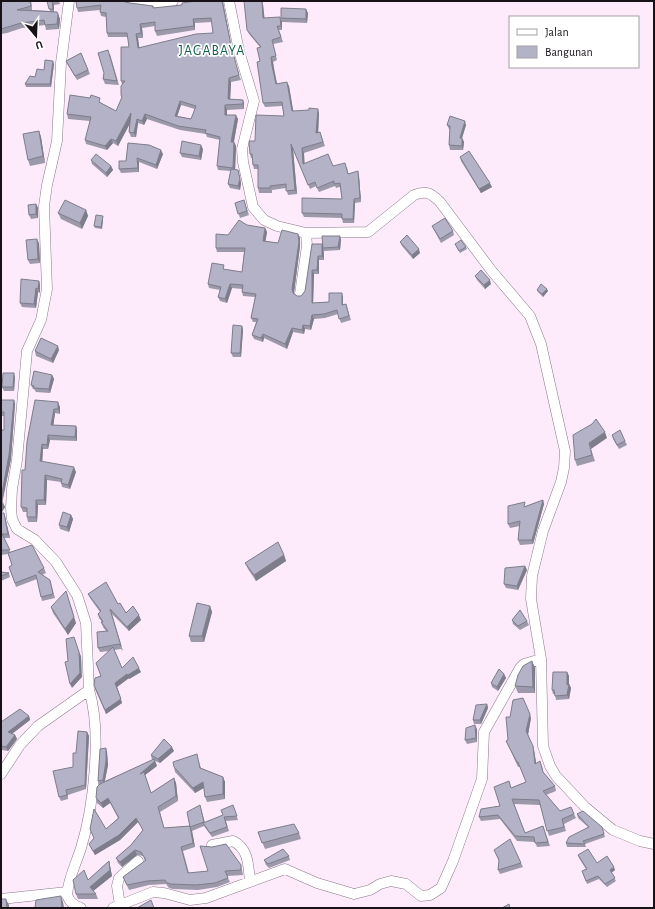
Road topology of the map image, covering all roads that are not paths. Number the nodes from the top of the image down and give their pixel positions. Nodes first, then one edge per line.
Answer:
1 (69, 1) edge
2 (133, 1) edge
3 (173, 1) edge
4 (229, 1) edge
5 (306, 233) junction
6 (300, 294) edge
7 (541, 659) junction
8 (89, 690) junction
9 (1, 774) edge
10 (654, 844) edge
11 (212, 845) edge
12 (138, 861) dead end
13 (250, 881) junction
14 (67, 892) junction
15 (1, 899) edge
16 (116, 906) edge
17 (82, 908) edge

1 - 8 street
2 - 3 street
4 - 5 street
5 - 6 street
5 - 7 street
7 - 10 street
7 - 13 street
8 - 9 street
8 - 14 street
11 - 13 street
12 - 16 street
13 - 16 street
14 - 15 street
14 - 17 street

